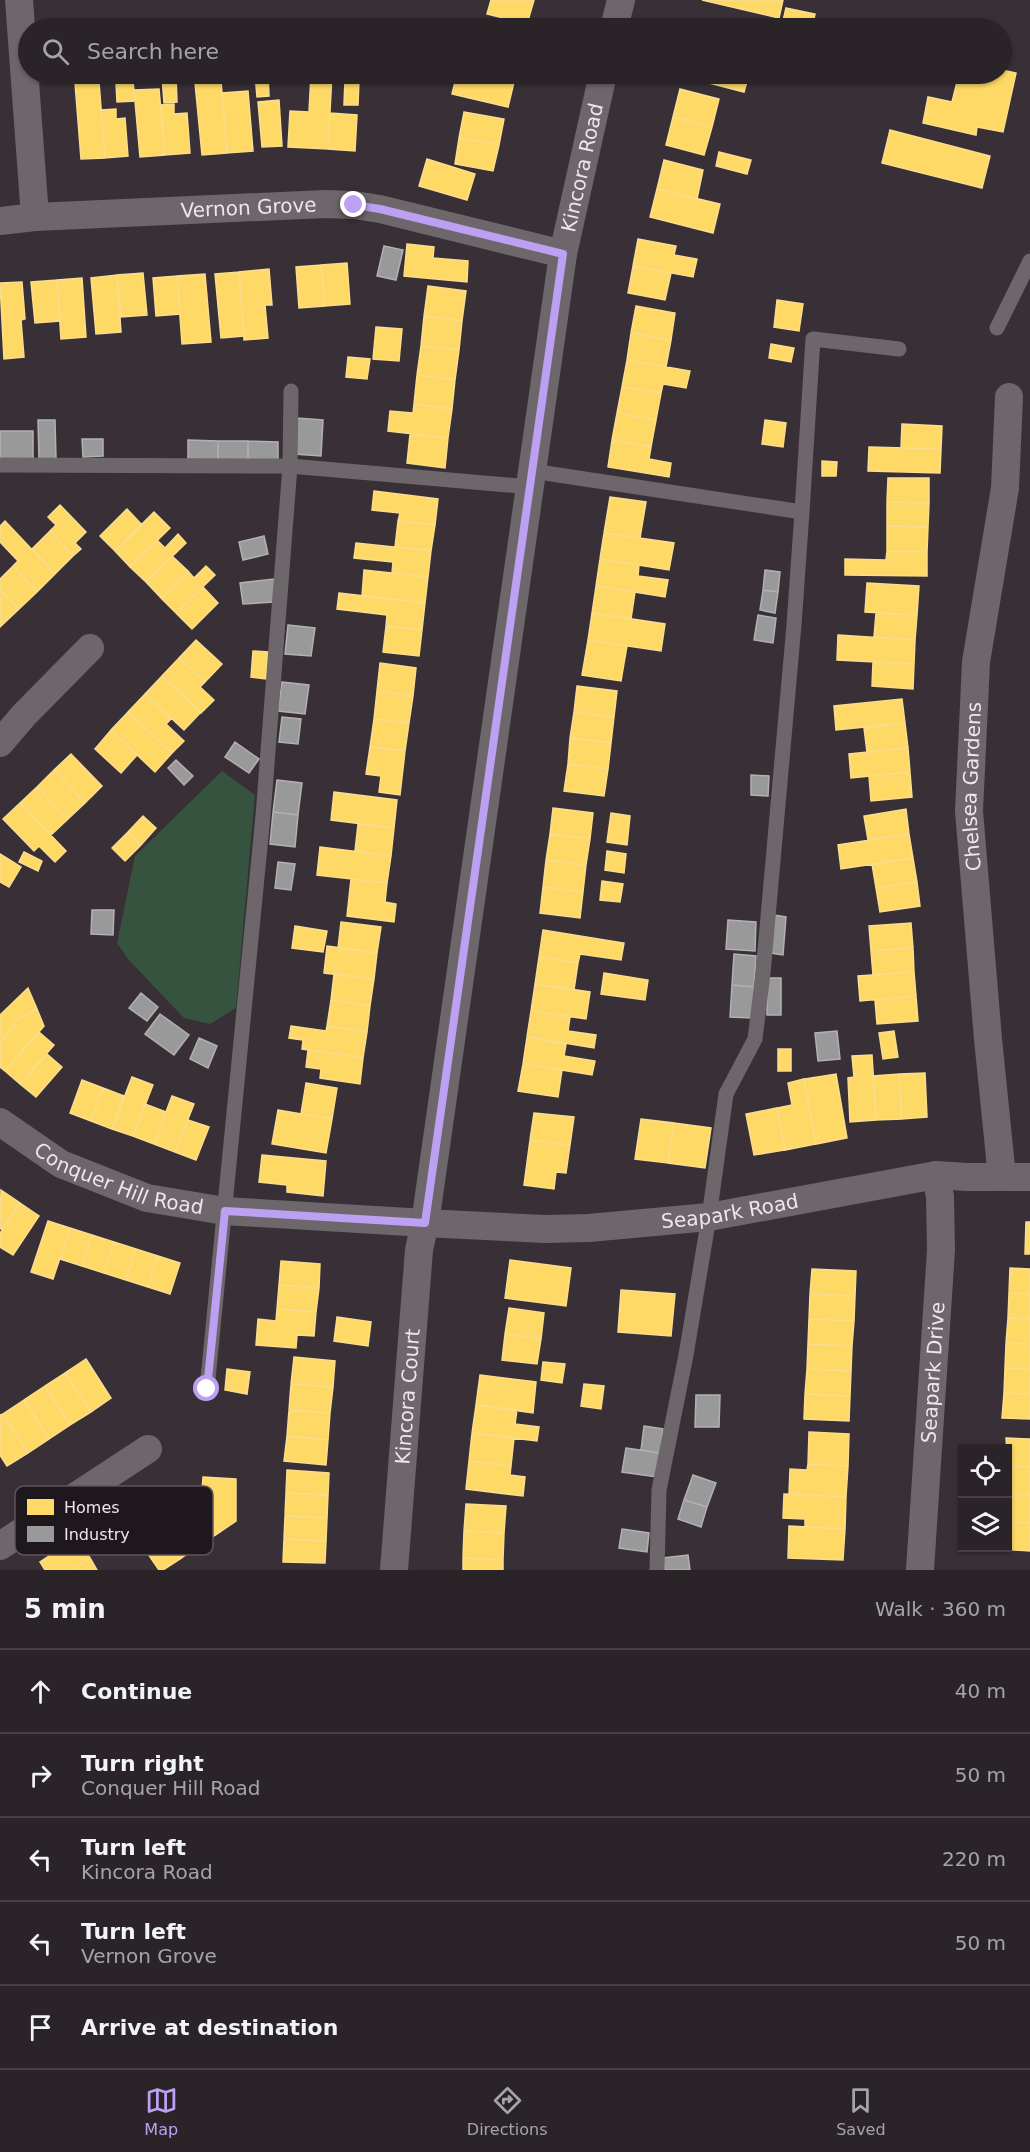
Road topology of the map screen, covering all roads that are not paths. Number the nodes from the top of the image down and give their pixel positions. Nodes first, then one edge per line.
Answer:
1 (19, 0) edge
2 (621, 0) edge
3 (20, 18) edge
4 (616, 18) edge
5 (25, 84) edge
6 (601, 84) edge
7 (35, 217) junction
8 (0, 221) edge
9 (563, 254) junction
10 (1030, 261) edge
11 (997, 328) dead end
12 (899, 349) dead end
13 (291, 391) dead end
14 (1009, 397) dead end
15 (0, 465) edge
16 (290, 466) junction
17 (531, 479) junction
18 (802, 512) junction
19 (90, 648) dead end
20 (0, 743) edge
21 (0, 1122) edge
22 (936, 1175) junction
23 (1016, 1177) edge
24 (225, 1211) junction
25 (709, 1217) junction
26 (425, 1223) junction
27 (207, 1389) dead end
28 (148, 1449) dead end
29 (92, 1486) edge
30 (15, 1536) edge
31 (0, 1546) edge
32 (394, 1570) edge
33 (657, 1570) edge
34 (920, 1570) edge

1 - 3 street
2 - 4 street
5 - 7 street
6 - 9 street, Kincora Road
7 - 8 street, Vernon Grove
7 - 9 street, Vernon Grove
9 - 17 street, Kincora Road
10 - 11 lane
12 - 18 lane
13 - 16 lane
14 - 23 street, Chelsea Gardens
15 - 16 lane
16 - 17 lane
16 - 24 lane
17 - 18 lane
17 - 26 street, Kincora Road
18 - 25 lane
19 - 20 street
21 - 24 street, Conquer Hill Road
22 - 23 street, Seapark Road
22 - 25 street, Seapark Road
22 - 34 street, Seapark Drive
24 - 26 street, Conquer Hill Road
24 - 27 lane
25 - 26 street, Seapark Road
25 - 33 lane
26 - 32 street, Kincora Court
28 - 29 street
30 - 31 street

